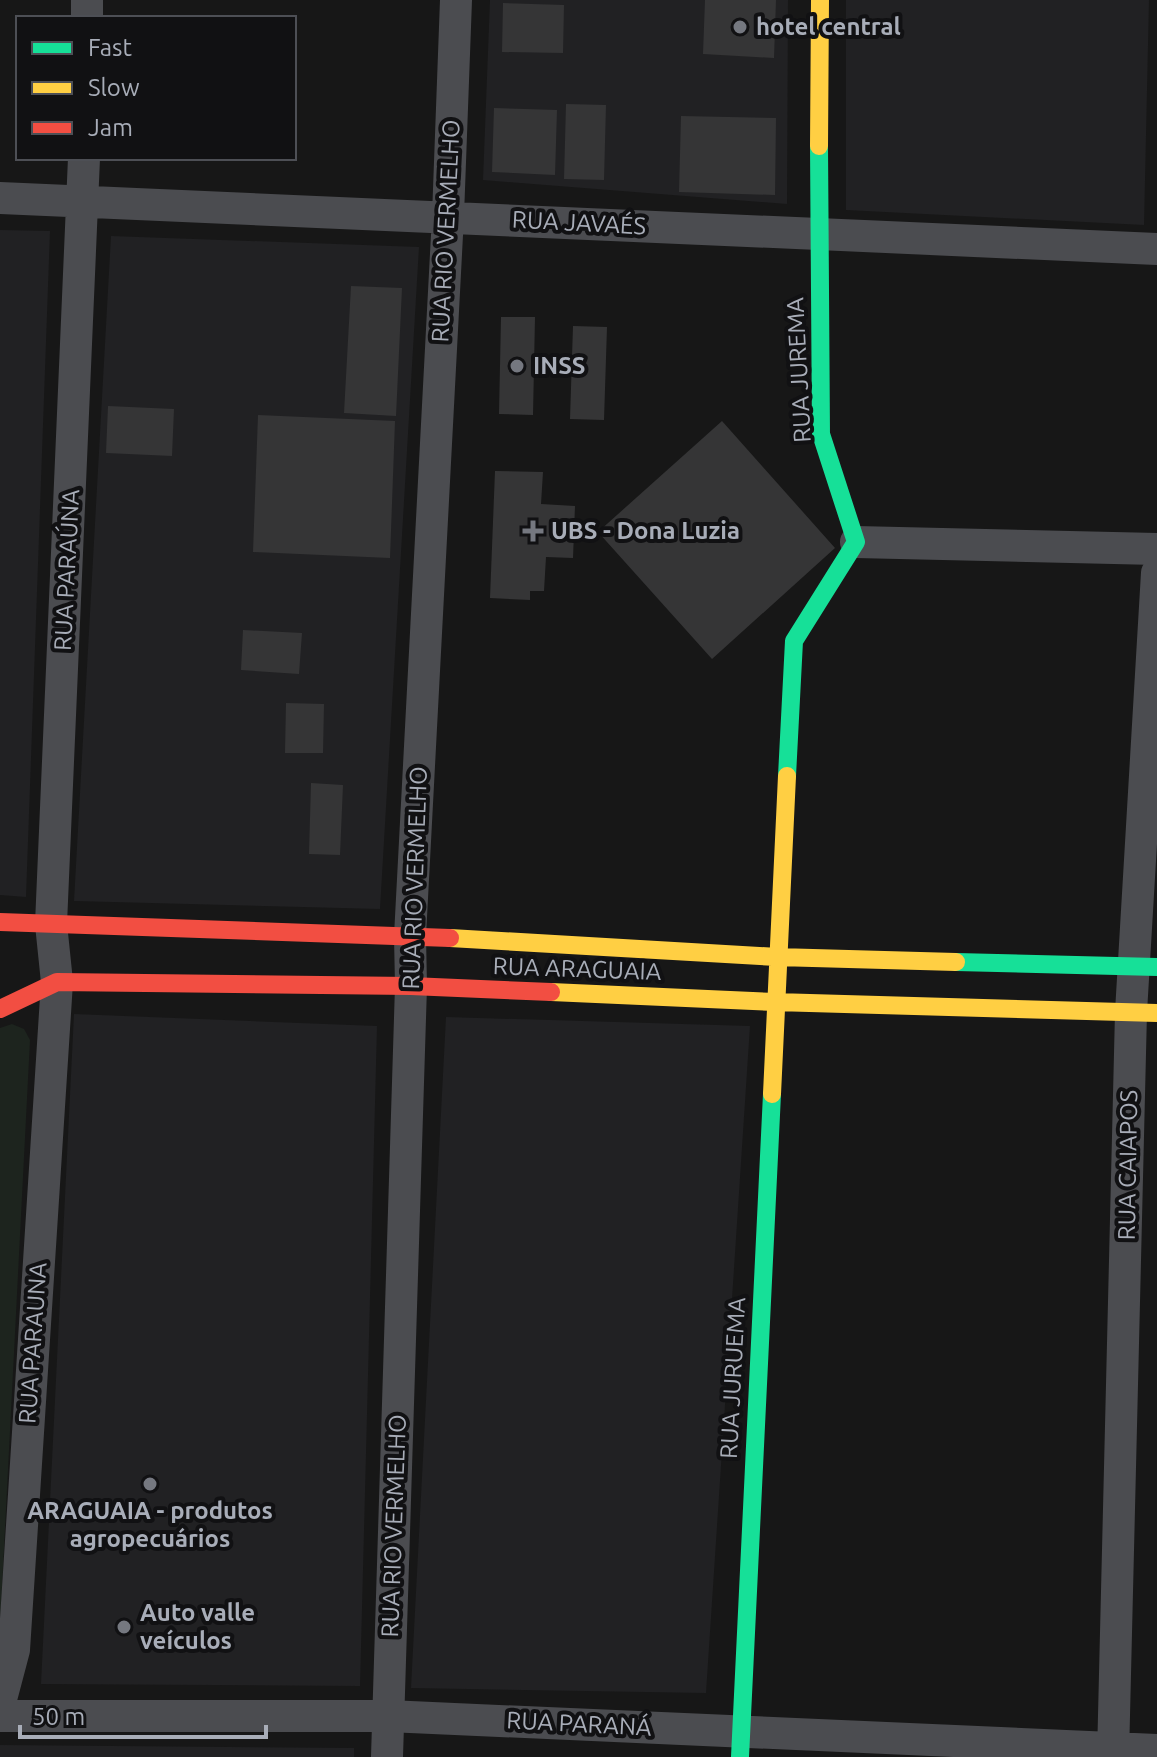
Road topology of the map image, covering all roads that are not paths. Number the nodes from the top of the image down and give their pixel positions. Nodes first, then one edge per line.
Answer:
1 (456, 0) edge
2 (820, 0) edge
3 (84, 160) edge
4 (0, 198) edge
5 (83, 201) junction
6 (448, 216) junction
7 (818, 236) junction
8 (1157, 249) edge
9 (856, 542) junction
10 (1157, 549) edge
11 (1157, 573) edge
12 (0, 922) edge
13 (51, 924) junction
14 (410, 936) junction
15 (777, 957) junction
16 (1145, 967) edge
17 (57, 982) junction
18 (411, 986) junction
19 (775, 1002) junction
20 (0, 1009) edge
21 (1144, 1013) edge
22 (0, 1703) edge
23 (0, 1716) edge
24 (388, 1716) junction
25 (740, 1744) edge
26 (1157, 1750) edge
27 (1113, 1752) edge
28 (387, 1757) edge

1 - 6 street, RUA RIO VERMELHO
2 - 7 main road, RUA JUREMA
3 - 5 street, RUA PARAÚNA
4 - 5 street, RUA JAVAÉS
5 - 6 street, RUA JAVAÉS
5 - 13 street, RUA PARAÚNA
6 - 7 street, RUA JAVAÉS
6 - 14 street, RUA RIO VERMELHO
7 - 8 street, RUA JAVAÉS
7 - 9 main road, RUA JUREMA
9 - 10 street
9 - 15 main road
11 - 16 street, RUA CAIAPOS
12 - 13 main road, RUA ARAGUAIA
13 - 14 main road, RUA ARAGUAIA
13 - 17 street, RUA PARAÚNA
14 - 15 main road, RUA ARAGUAIA
14 - 18 street, RUA RIO VERMELHO
15 - 16 main road, RUA ARAGUAIA
15 - 19 main road
16 - 21 street, RUA CAIAPOS
17 - 18 main road, RUA ARAGUAIA
17 - 20 main road, RUA ARAGUAIA
17 - 22 street, RUA PARAUNA
18 - 19 main road, RUA ARAGUAIA
18 - 24 street, RUA RIO VERMELHO
19 - 21 main road, RUA ARAGUAIA
19 - 25 main road, RUA JURUEMA
21 - 27 street, RUA CAIAPOS
23 - 24 street, RUA PARANÁ
24 - 25 street, RUA PARANÁ
24 - 28 street, RUA RIO VERMELHO
25 - 27 street, RUA PARANÁ
26 - 27 street, RUA PARANÁ

